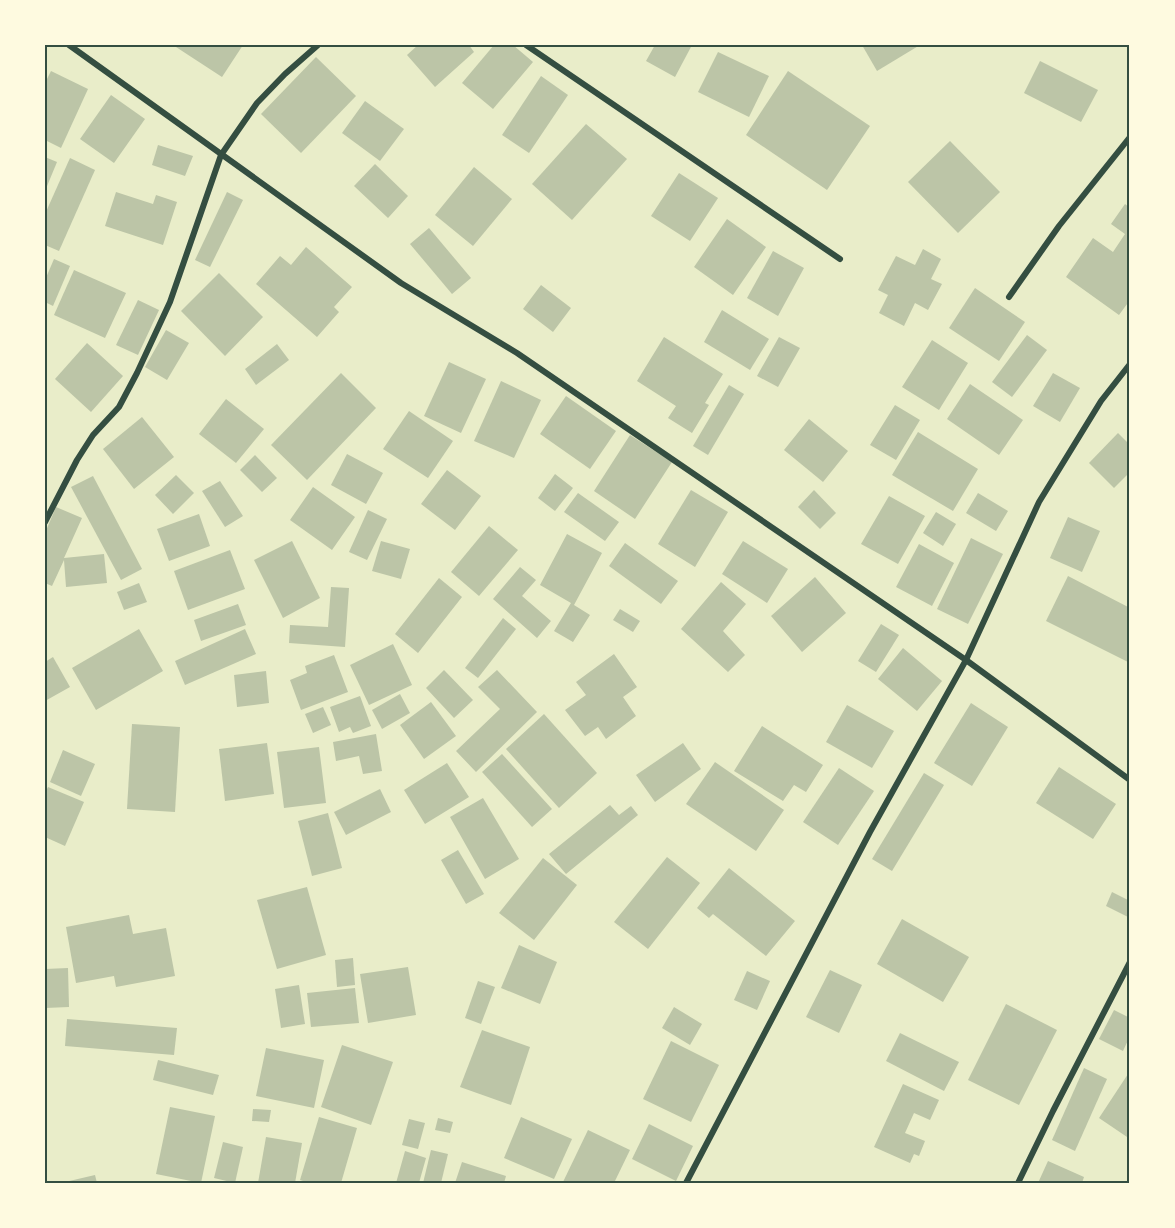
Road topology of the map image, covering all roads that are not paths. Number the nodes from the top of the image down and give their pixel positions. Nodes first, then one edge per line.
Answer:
1 (69, 45) edge
2 (318, 45) edge
3 (526, 45) edge
4 (1130, 138) edge
5 (221, 155) junction
6 (840, 258) dead end
7 (1009, 297) dead end
8 (1130, 364) edge
9 (45, 522) edge
10 (966, 660) junction
11 (1130, 780) edge
12 (1130, 962) edge
13 (686, 1183) edge
14 (1018, 1183) edge

1 - 5 street
2 - 5 street
3 - 6 street
4 - 7 street
5 - 9 street
5 - 10 street
8 - 10 street
10 - 11 street
10 - 13 street
12 - 14 street

